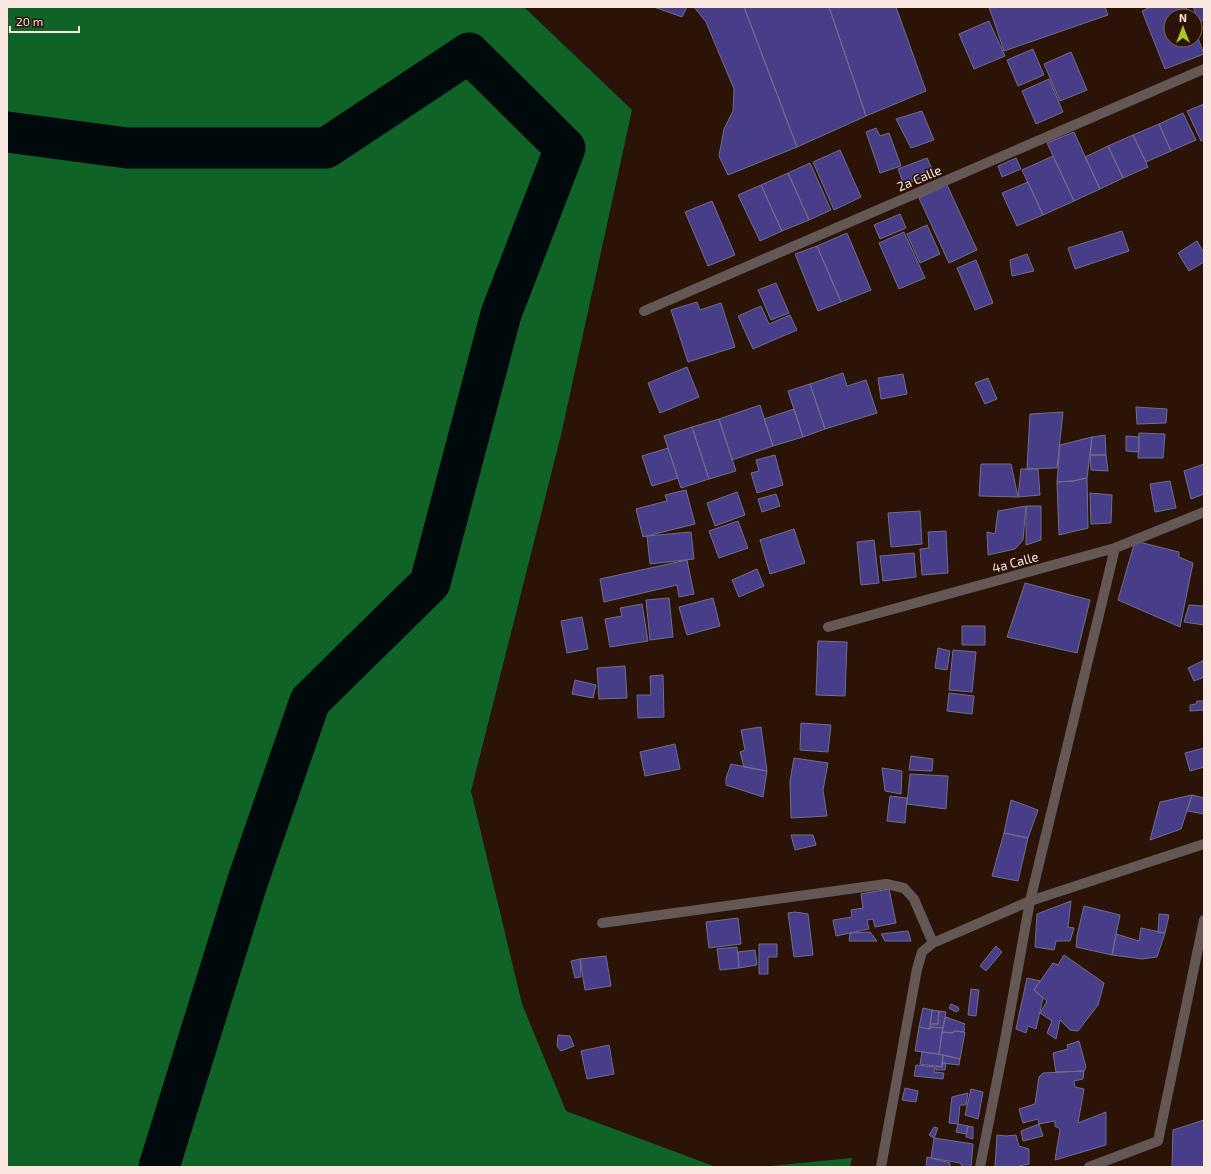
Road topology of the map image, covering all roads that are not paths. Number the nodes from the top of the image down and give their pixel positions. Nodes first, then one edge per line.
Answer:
1 (1204, 70) edge
2 (644, 311) dead end
3 (1204, 512) edge
4 (1115, 548) junction
5 (828, 627) dead end
6 (1204, 844) edge
7 (1030, 901) junction
8 (1204, 920) edge
9 (602, 923) dead end
10 (933, 943) junction
11 (881, 1167) edge
12 (980, 1167) edge
13 (1089, 1167) edge

1 - 2 street, 2a Calle
3 - 4 street, 4a Calle
4 - 5 street, 4a Calle
4 - 7 street
6 - 7 street
7 - 10 street
7 - 12 street
8 - 13 street
9 - 10 street
10 - 11 street

